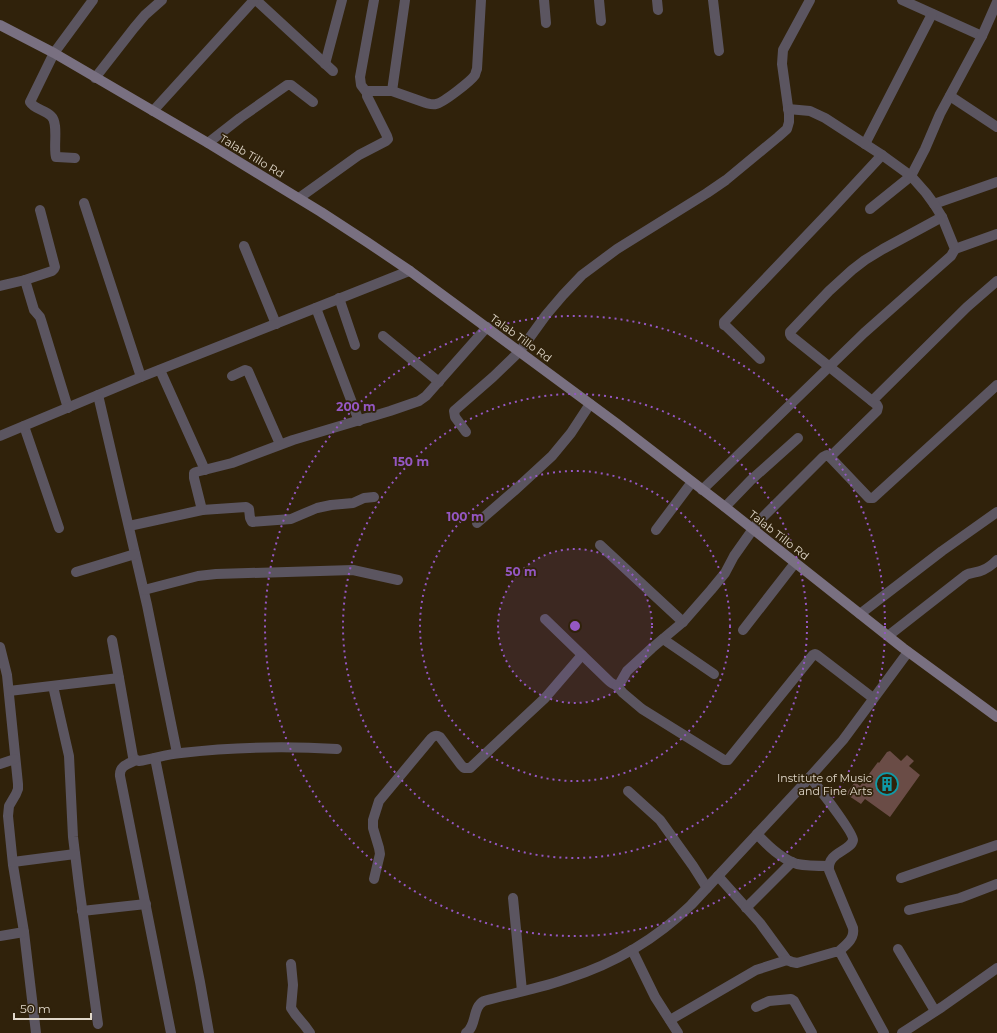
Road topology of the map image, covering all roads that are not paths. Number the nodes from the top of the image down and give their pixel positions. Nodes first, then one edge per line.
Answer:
1 (93, 0) edge
2 (162, 0) edge
3 (255, 0) edge
4 (342, 0) edge
5 (374, 0) edge
6 (405, 0) edge
7 (481, 0) edge
8 (544, 0) edge
9 (599, 0) edge
10 (713, 0) edge
11 (810, 0) edge
12 (902, 0) edge
13 (997, 2) edge
14 (932, 14) junction
15 (601, 21) dead end
16 (546, 24) dead end
17 (0, 25) edge
18 (982, 36) junction
19 (719, 52) dead end
20 (54, 53) junction
21 (95, 78) junction
22 (392, 92) junction
23 (367, 93) junction
24 (950, 96) junction
25 (313, 102) dead end
26 (788, 109) junction
27 (153, 110) junction
28 (997, 127) edge
29 (208, 143) junction
30 (866, 144) junction
31 (882, 155) junction
32 (75, 158) dead end
33 (911, 176) junction
34 (997, 182) edge
35 (299, 198) junction
36 (84, 203) dead end
37 (934, 204) junction
38 (870, 209) dead end
39 (40, 210) dead end
40 (942, 218) junction
41 (997, 234) edge
42 (244, 246) dead end
43 (955, 249) junction
44 (410, 271) junction
45 (25, 280) junction
46 (997, 281) edge
47 (0, 286) edge
48 (339, 298) junction
49 (316, 308) junction
50 (276, 324) junction
51 (487, 327) junction
52 (383, 336) dead end
53 (355, 345) dead end
54 (520, 351) junction
55 (760, 359) dead end
56 (830, 367) junction
57 (160, 370) junction
58 (232, 376) dead end
59 (141, 377) junction
60 (439, 382) junction
61 (997, 385) edge
62 (98, 396) junction
63 (872, 401) junction
64 (590, 404) junction
65 (68, 408) junction
66 (359, 421) junction
67 (24, 426) junction
68 (466, 432) dead end
69 (0, 436) edge
70 (798, 438) dead end
71 (280, 444) junction
72 (830, 458) junction
73 (205, 470) junction
74 (692, 482) junction
75 (702, 490) junction
76 (374, 498) dead end
77 (725, 507) junction
78 (202, 510) junction
79 (997, 512) edge
80 (477, 523) dead end
81 (128, 526) junction
82 (59, 528) dead end
83 (752, 529) junction
84 (656, 530) dead end
85 (600, 545) dead end
86 (135, 554) junction
87 (997, 560) edge
88 (795, 563) junction
89 (76, 572) dead end
90 (398, 580) dead end
91 (144, 590) junction
92 (860, 614) junction
93 (545, 619) dead end
94 (683, 622) junction
95 (743, 630) dead end
96 (888, 636) junction
97 (663, 639) junction
98 (112, 640) dead end
99 (908, 652) junction
100 (1, 653) edge
101 (582, 655) junction
102 (714, 674) dead end
103 (119, 678) junction
104 (53, 686) junction
105 (617, 686) junction
106 (9, 691) junction
107 (873, 698) junction
108 (996, 715) edge
109 (337, 749) dead end
110 (177, 753) junction
111 (155, 758) junction
112 (15, 759) junction
113 (136, 760) junction
114 (0, 764) edge
115 (810, 778) junction
116 (628, 791) dead end
117 (757, 834) junction
118 (997, 845) edge
119 (75, 854) junction
120 (13, 862) junction
121 (792, 862) junction
122 (829, 866) junction
123 (718, 876) junction
124 (901, 878) dead end
125 (374, 879) dead end
126 (997, 884) edge
127 (707, 888) junction
128 (513, 898) dead end
129 (146, 904) junction
130 (746, 908) junction
131 (909, 910) dead end
132 (82, 911) junction
133 (24, 932) junction
134 (0, 936) edge
135 (898, 949) dead end
136 (632, 950) junction
137 (838, 952) junction
138 (787, 960) junction
139 (291, 964) dead end
140 (997, 968) edge
141 (522, 990) junction
142 (756, 1007) dead end
143 (935, 1011) junction
144 (670, 1020) junction
145 (98, 1024) dead end
146 (36, 1033) edge
147 (172, 1033) edge
148 (209, 1033) edge
149 (310, 1033) edge
150 (466, 1033) edge
151 (678, 1033) edge
152 (812, 1033) edge
153 (884, 1033) edge
154 (902, 1033) edge

1 - 20 street
2 - 21 street
3 - 4 street
3 - 27 street
5 - 23 street
6 - 22 street
7 - 22 street
8 - 16 street
9 - 15 street
10 - 19 street
11 - 26 street
12 - 14 street
13 - 18 street
14 - 18 street
14 - 30 street
17 - 20 main road, Talab Tillo Rd
18 - 24 street
20 - 21 main road, Talab Tillo Rd
20 - 32 street
21 - 27 main road, Talab Tillo Rd
22 - 23 street
23 - 35 street
24 - 28 street
24 - 33 street
25 - 29 street
26 - 30 street
26 - 54 street
27 - 29 main road, Talab Tillo Rd
29 - 35 main road, Talab Tillo Rd
30 - 31 street
31 - 33 street
31 - 55 street
33 - 37 street
33 - 38 street
34 - 37 street
35 - 44 main road, Talab Tillo Rd
36 - 59 street
37 - 40 street
39 - 45 street
40 - 43 street
40 - 56 street
41 - 43 street
42 - 50 street
43 - 56 street
44 - 48 street
44 - 51 main road, Talab Tillo Rd
45 - 47 street
45 - 65 street
46 - 63 street
48 - 49 street
48 - 53 street
49 - 50 street
49 - 66 street
50 - 57 street
51 - 54 main road, Talab Tillo Rd
51 - 60 street
52 - 60 street
54 - 64 main road, Talab Tillo Rd
54 - 68 street
56 - 63 street
56 - 75 street
57 - 59 street
57 - 73 street
58 - 71 street
59 - 62 street
60 - 66 street
61 - 72 street
62 - 65 street
62 - 81 street
63 - 72 street
64 - 74 main road, Talab Tillo Rd
64 - 80 street
65 - 67 street
66 - 71 street
67 - 69 street
67 - 82 street
70 - 77 street
71 - 73 street
72 - 83 street
73 - 78 street
74 - 75 main road, Talab Tillo Rd
74 - 84 street
75 - 77 main road, Talab Tillo Rd
76 - 78 street
77 - 83 main road, Talab Tillo Rd
78 - 81 street
79 - 92 street
81 - 86 street
83 - 88 main road, Talab Tillo Rd
83 - 94 street
85 - 94 street
86 - 89 street
86 - 91 street
87 - 96 street
88 - 92 main road, Talab Tillo Rd
88 - 95 street
90 - 91 street
91 - 110 street
92 - 96 main road, Talab Tillo Rd
93 - 101 street
94 - 97 street
96 - 99 main road, Talab Tillo Rd
97 - 102 street
97 - 105 street
98 - 103 street
99 - 107 street
99 - 108 main road, Talab Tillo Rd
100 - 106 street
101 - 105 street
101 - 125 street
103 - 104 street
103 - 113 street
104 - 106 street
104 - 119 street
105 - 107 street
106 - 112 street
107 - 115 street
109 - 110 street
110 - 111 street
111 - 113 street
111 - 148 street
112 - 114 street
112 - 120 street
113 - 129 street
115 - 117 street
115 - 122 street
116 - 127 street
117 - 121 street
117 - 123 street
118 - 124 street
119 - 120 street
119 - 132 street
120 - 133 street
121 - 122 street
121 - 130 street
122 - 137 street
123 - 127 street
123 - 130 street
126 - 131 street
127 - 136 street
128 - 141 street
129 - 132 street
129 - 147 street
130 - 138 street
132 - 145 street
133 - 134 street
133 - 146 street
135 - 143 street
136 - 141 street
136 - 144 street
137 - 138 street
137 - 153 street
138 - 144 street
139 - 149 street
140 - 143 street
141 - 150 street
142 - 152 street
143 - 154 street
144 - 151 street

